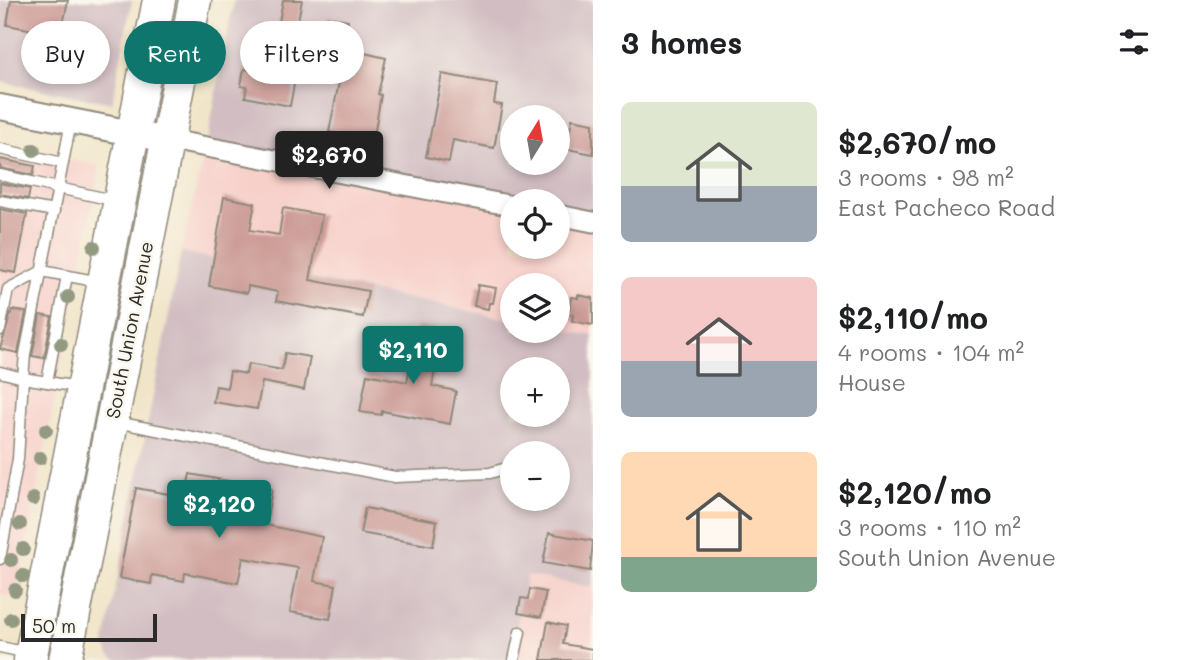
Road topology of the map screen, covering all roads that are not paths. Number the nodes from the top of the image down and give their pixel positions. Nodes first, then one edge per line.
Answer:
1 (159, 0) edge
2 (195, 0) edge
3 (0, 107) edge
4 (71, 121) junction
5 (151, 136) junction
6 (0, 149) edge
7 (63, 163) junction
8 (0, 175) edge
9 (58, 188) junction
10 (0, 201) edge
11 (121, 201) junction
12 (500, 203) edge
13 (54, 211) junction
14 (570, 217) edge
15 (593, 222) edge
16 (42, 271) junction
17 (67, 276) junction
18 (104, 283) junction
19 (0, 330) edge
20 (0, 372) edge
21 (23, 378) junction
22 (47, 382) junction
23 (83, 388) junction
24 (112, 421) junction
25 (500, 470) edge
26 (0, 559) edge
27 (520, 632) dead end
28 (0, 647) edge
29 (39, 658) edge
30 (65, 660) edge
31 (514, 660) edge

1 - 5 main road, South Union Avenue
2 - 5 main road, South Union Avenue
3 - 4 street
4 - 5 street
4 - 7 lane
5 - 11 main road, South Union Avenue
5 - 12 street
5 - 24 main road, South Union Avenue
6 - 7 lane
7 - 9 lane
8 - 9 lane
9 - 11 lane
9 - 13 lane
10 - 13 lane
11 - 18 main road, South Union Avenue
13 - 16 lane
14 - 15 street
16 - 17 lane
16 - 19 lane
16 - 21 lane
17 - 18 lane
17 - 22 lane
18 - 23 main road, South Union Avenue
20 - 21 lane
21 - 22 lane
21 - 26 lane
22 - 23 lane
23 - 29 main road, South Union Avenue
24 - 25 lane
24 - 30 main road, South Union Avenue
27 - 31 lane
28 - 29 lane

